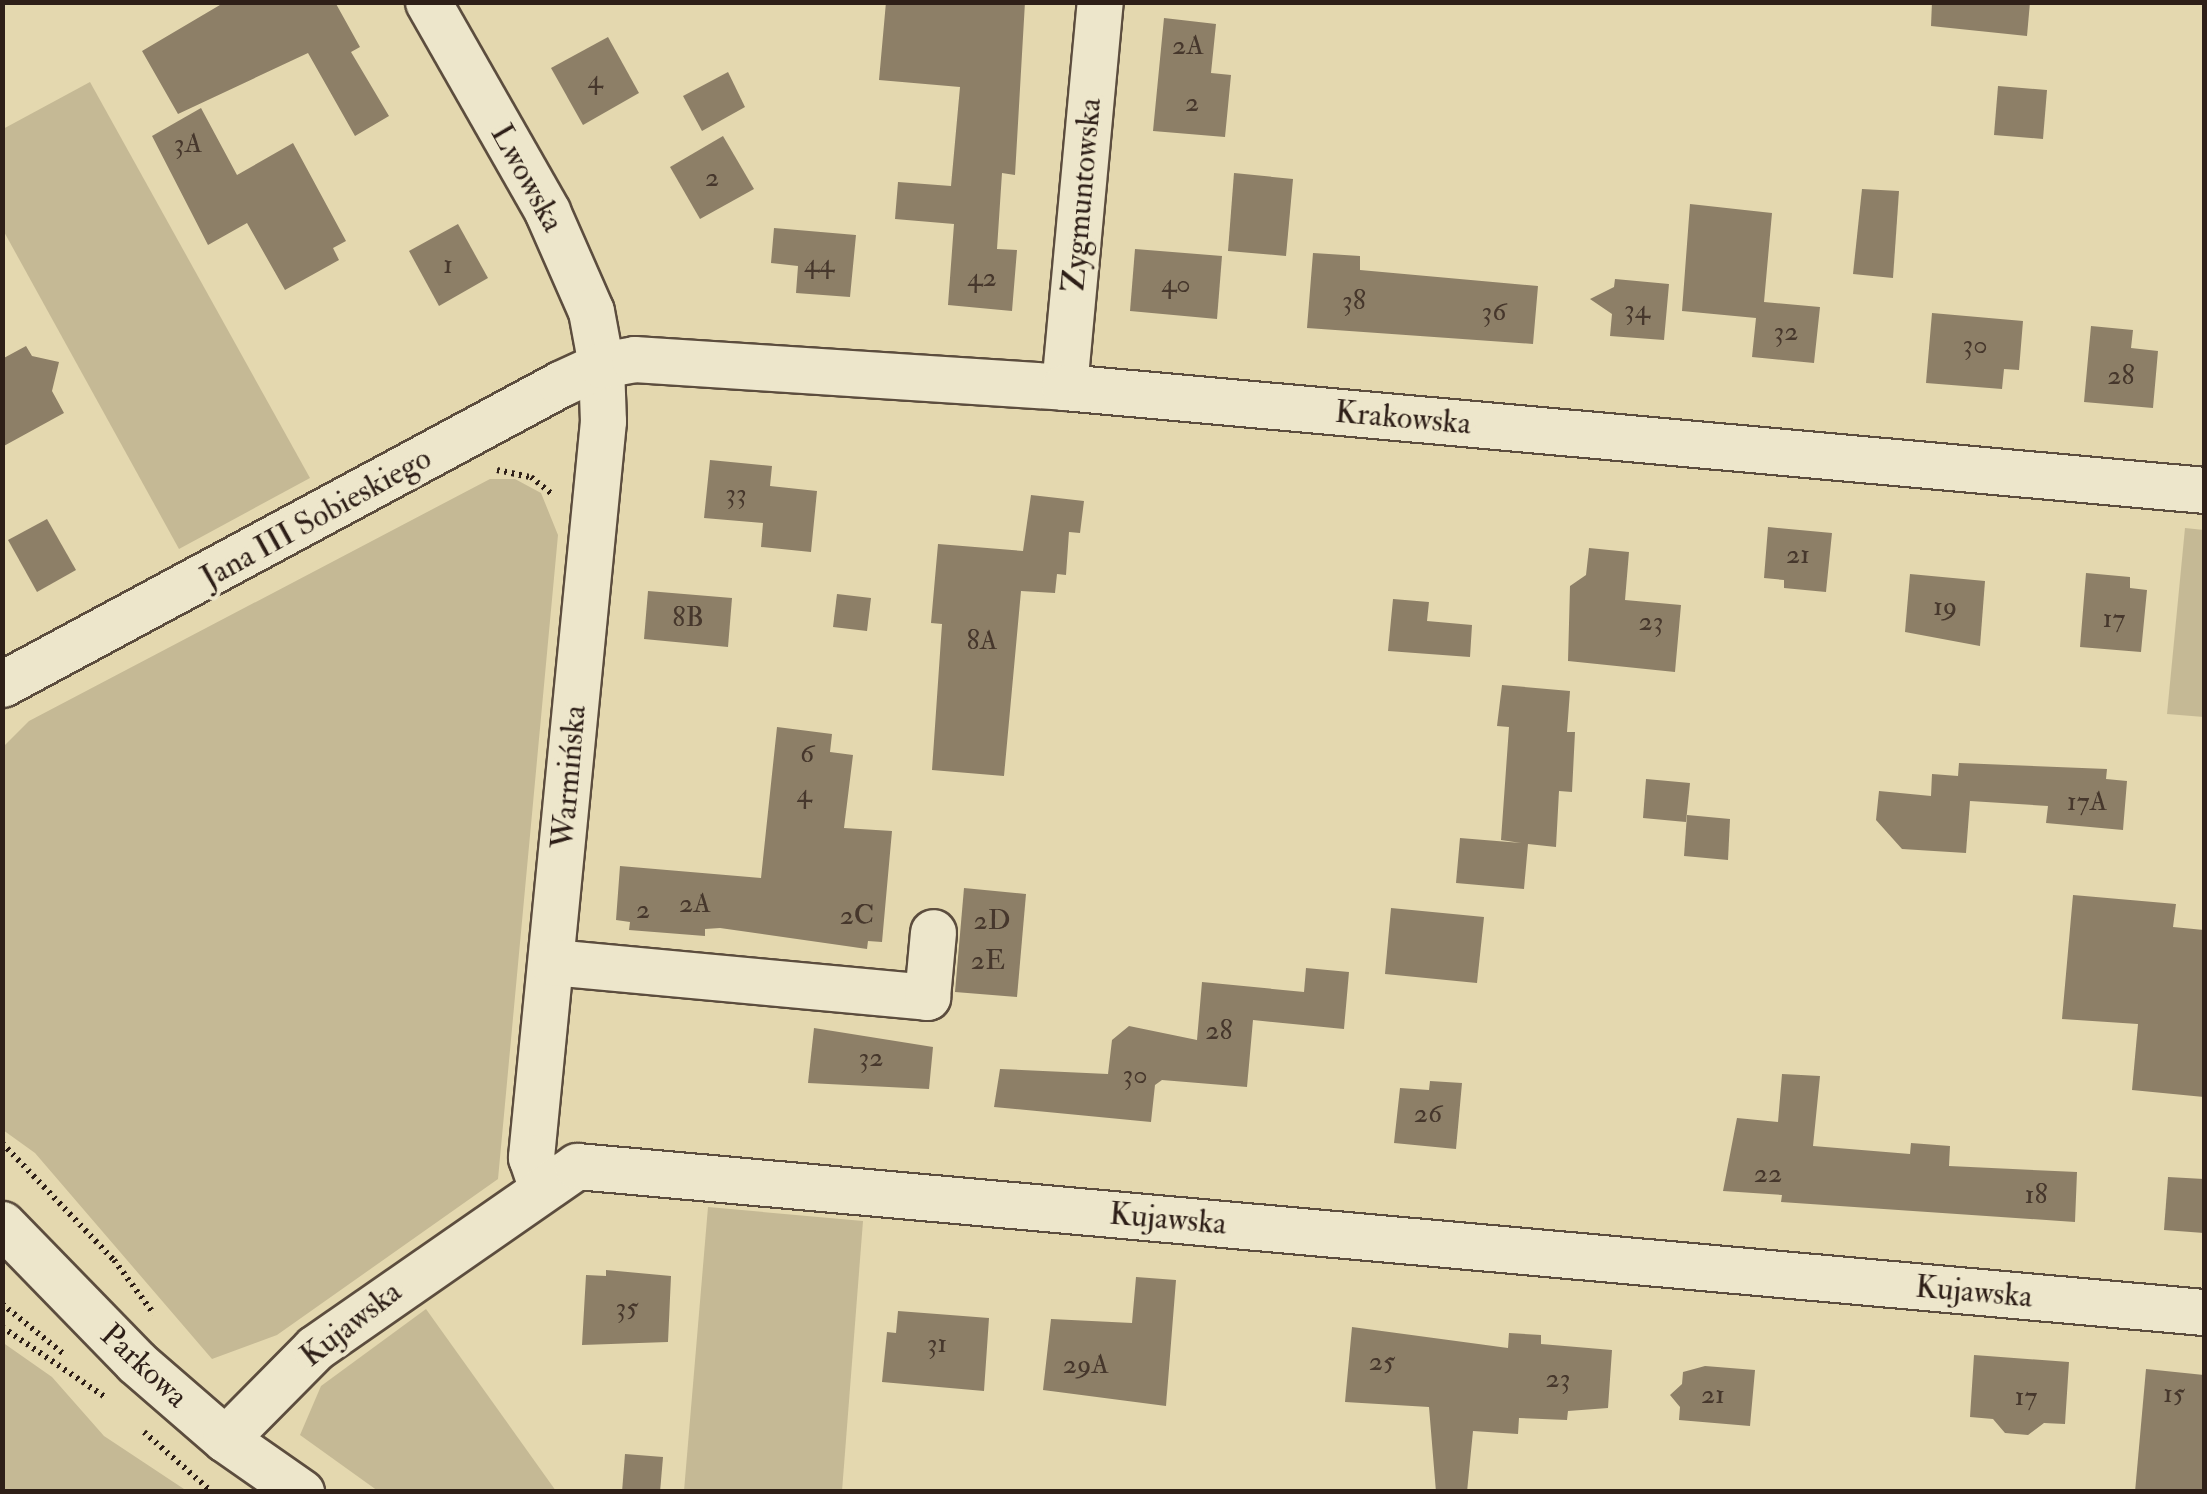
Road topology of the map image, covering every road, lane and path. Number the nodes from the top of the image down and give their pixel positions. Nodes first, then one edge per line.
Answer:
1 (428, 2) edge
2 (1100, 2) edge
3 (602, 365) junction
4 (1064, 387) junction
5 (2204, 490) edge
6 (12, 686) edge
7 (933, 932) dead end
8 (552, 962) junction
9 (2, 1143) edge
10 (541, 1186) junction
11 (2, 1224) edge
12 (2204, 1312) edge
13 (159, 1320) dead end
14 (2, 1328) edge
15 (114, 1404) dead end
16 (138, 1427) dead end
17 (225, 1440) junction
18 (212, 1492) edge
19 (301, 1492) edge

1 - 3 street, Lwowska
2 - 4 street, Zygmuntowska
3 - 4 street, Krakowska
3 - 6 street, Jana III Sobieskiego
3 - 8 street, Warmińska
4 - 5 street, Krakowska
7 - 8 street
8 - 10 street, Warmińska
9 - 13 path
10 - 12 street, Kujawska
10 - 17 street, Kujawska
11 - 17 street, Parkowa
14 - 15 path
16 - 18 path
17 - 19 street, Parkowa

